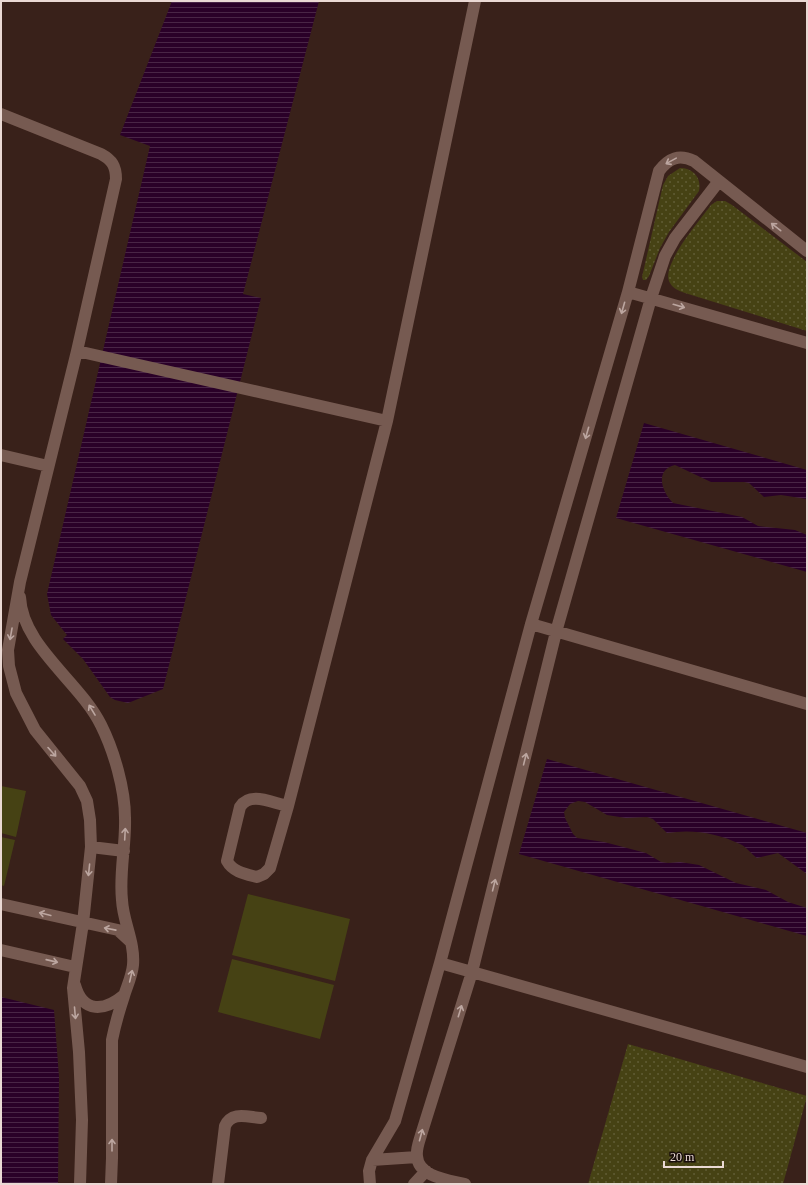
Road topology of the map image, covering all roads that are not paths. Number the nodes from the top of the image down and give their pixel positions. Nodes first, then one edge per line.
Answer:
1 (475, 1) edge
2 (1, 114) edge
3 (719, 182) junction
4 (807, 251) edge
5 (628, 292) junction
6 (651, 298) junction
7 (807, 343) edge
8 (77, 350) junction
9 (387, 421) junction
10 (1, 455) edge
11 (48, 466) junction
12 (20, 582) junction
13 (531, 624) junction
14 (556, 632) junction
15 (807, 704) edge
16 (288, 806) junction
17 (92, 847) junction
18 (124, 851) junction
19 (1, 904) edge
20 (83, 923) junction
21 (132, 942) junction
22 (1, 950) edge
23 (440, 963) junction
24 (75, 972) junction
25 (472, 972) junction
26 (124, 995) junction
27 (807, 1067) edge
28 (261, 1118) dead end
29 (417, 1157) junction
30 (372, 1160) junction
31 (426, 1172) junction
32 (80, 1184) edge
33 (110, 1184) edge
34 (218, 1184) edge
35 (370, 1184) edge
36 (414, 1184) edge
37 (465, 1184) edge

1 - 9 street
2 - 8 street
4 -> 3 street
3 -> 5 street
3 - 6 street
5 - 6 street
5 -> 13 street
6 -> 7 street
6 - 14 street
8 - 9 street
8 - 11 street
9 - 16 street
10 - 11 street
11 - 12 street
12 -> 17 street
18 -> 12 street
13 - 14 street
13 - 23 street
14 - 15 street
25 -> 14 street
16 - 16 street
17 - 18 street
17 -> 20 street
18 - 21 street
20 -> 19 street
21 -> 20 street
20 - 24 street
26 -> 21 street
22 -> 24 street
23 - 25 street
23 - 30 street
24 - 26 street
24 -> 32 street
25 - 27 street
29 -> 25 street
33 -> 26 street
28 - 34 street
29 - 30 street
29 - 31 street
30 - 35 street
31 - 36 street
31 - 37 street

